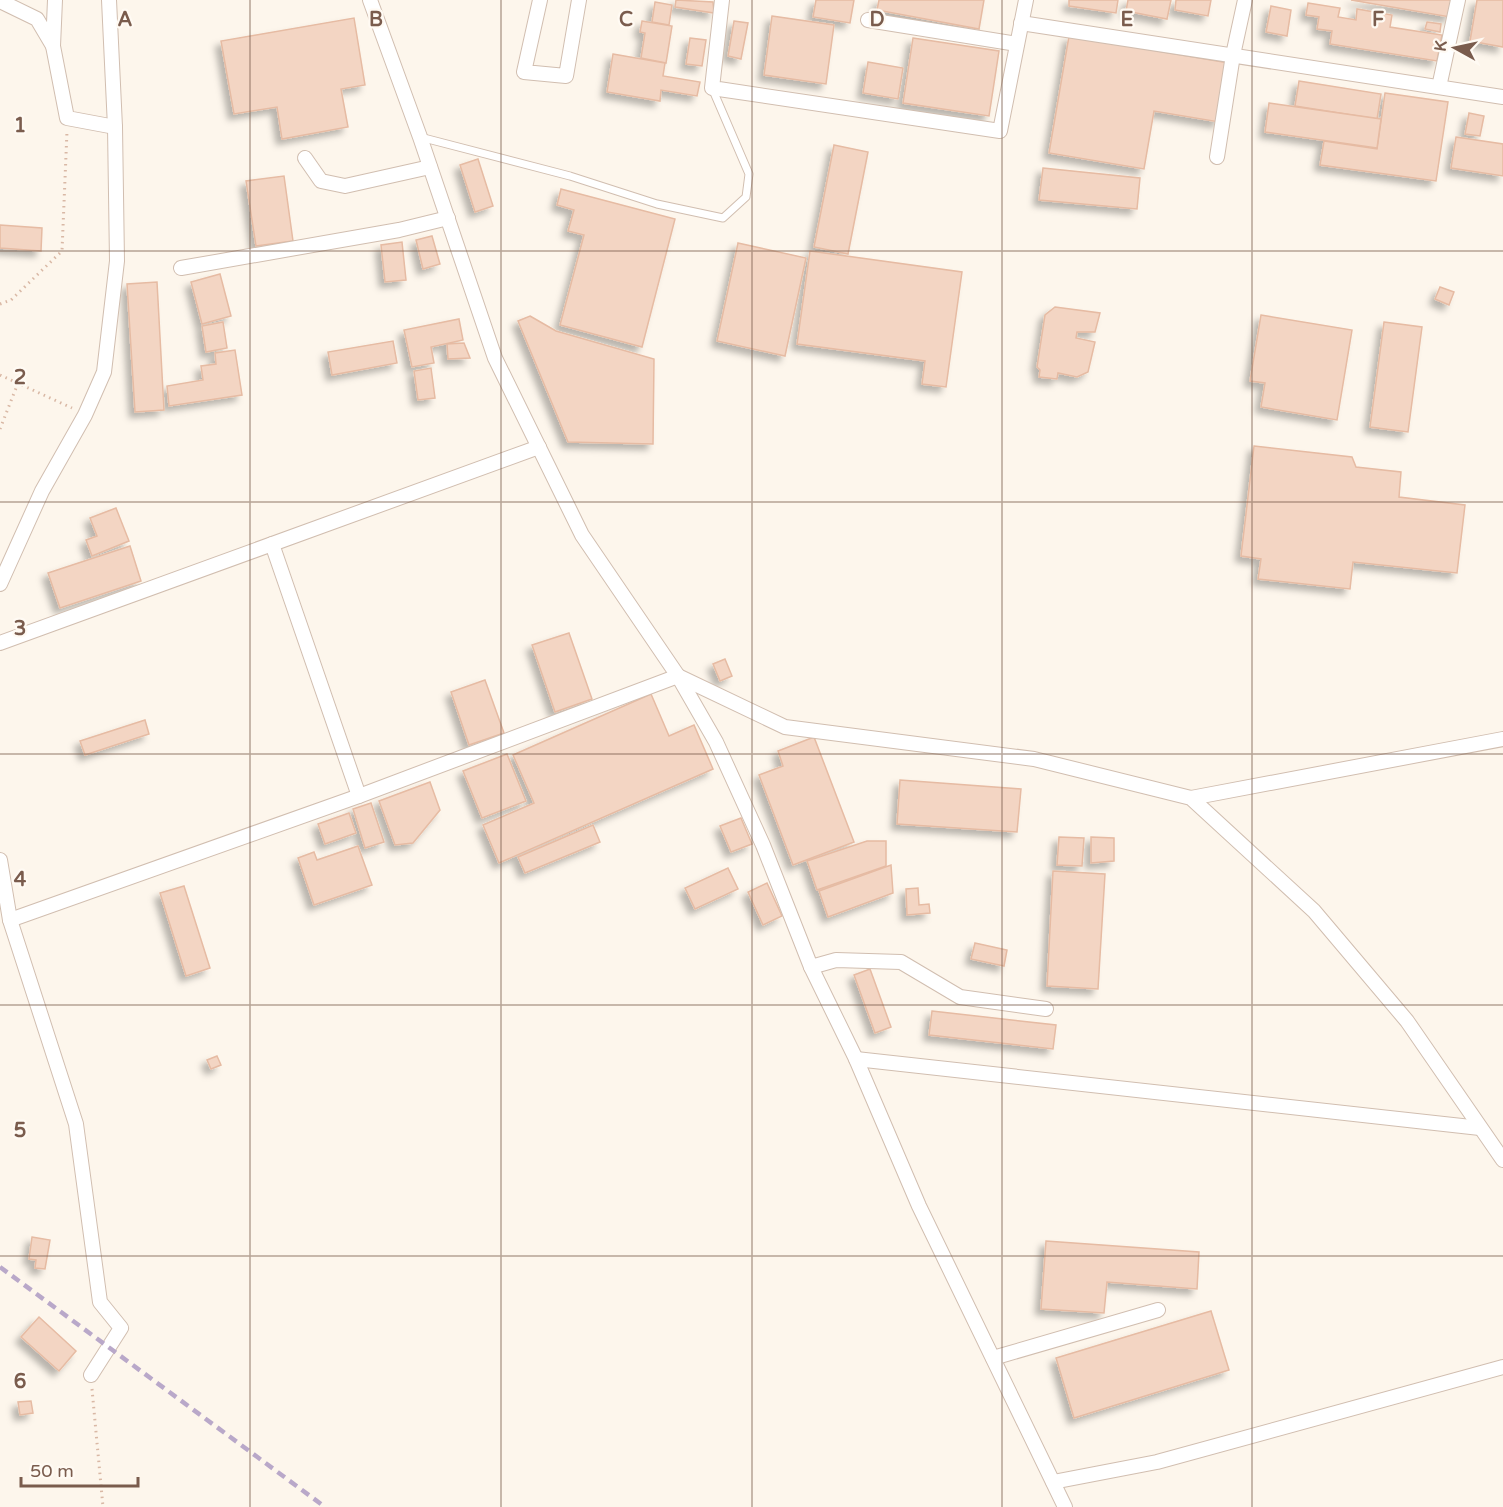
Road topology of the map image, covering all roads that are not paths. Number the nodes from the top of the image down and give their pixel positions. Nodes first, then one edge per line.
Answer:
1 (55, 0) edge
2 (109, 0) edge
3 (370, 0) edge
4 (540, 0) edge
5 (579, 0) edge
6 (722, 0) edge
7 (1026, 0) edge
8 (1245, 0) edge
9 (1458, 0) edge
10 (0, 1) edge
11 (868, 20) dead end
12 (1021, 23) junction
13 (1017, 44) junction
14 (53, 46) junction
15 (1233, 55) junction
16 (1439, 87) junction
17 (712, 88) junction
18 (1503, 97) edge
19 (115, 126) junction
20 (420, 137) junction
21 (1217, 157) dead end
22 (305, 158) dead end
23 (430, 167) junction
24 (448, 218) junction
25 (181, 268) dead end
26 (539, 447) junction
27 (272, 544) junction
28 (0, 584) edge
29 (0, 643) edge
30 (678, 676) junction
31 (1503, 739) edge
32 (359, 796) junction
33 (1191, 798) junction
34 (0, 860) edge
35 (10, 920) junction
36 (811, 967) junction
37 (1046, 1009) dead end
38 (856, 1059) junction
39 (1480, 1128) junction
40 (1503, 1160) edge
41 (1158, 1310) dead end
42 (993, 1359) junction
43 (1503, 1367) edge
44 (91, 1375) road end
45 (1053, 1482) junction
46 (1064, 1507) edge

1 - 14 street
2 - 19 street
3 - 20 street
4 - 5 street
6 - 17 street
7 - 12 street
8 - 15 street
9 - 16 street
10 - 14 street
11 - 13 street
12 - 13 street
12 - 15 street
13 - 17 street
14 - 19 street
15 - 16 street
15 - 21 street
16 - 18 street
17 - 20 lane
19 - 28 street
20 - 23 street
22 - 23 street
23 - 24 street
24 - 25 street
24 - 26 street
26 - 27 street
26 - 30 street
27 - 29 street
27 - 32 street
30 - 32 street
30 - 33 street
30 - 36 street
31 - 33 street
32 - 35 street
33 - 39 street
34 - 35 street
35 - 44 street
36 - 37 street
36 - 38 street
38 - 39 street
38 - 42 street
39 - 40 street
41 - 42 street
42 - 45 street
43 - 45 street
45 - 46 street

